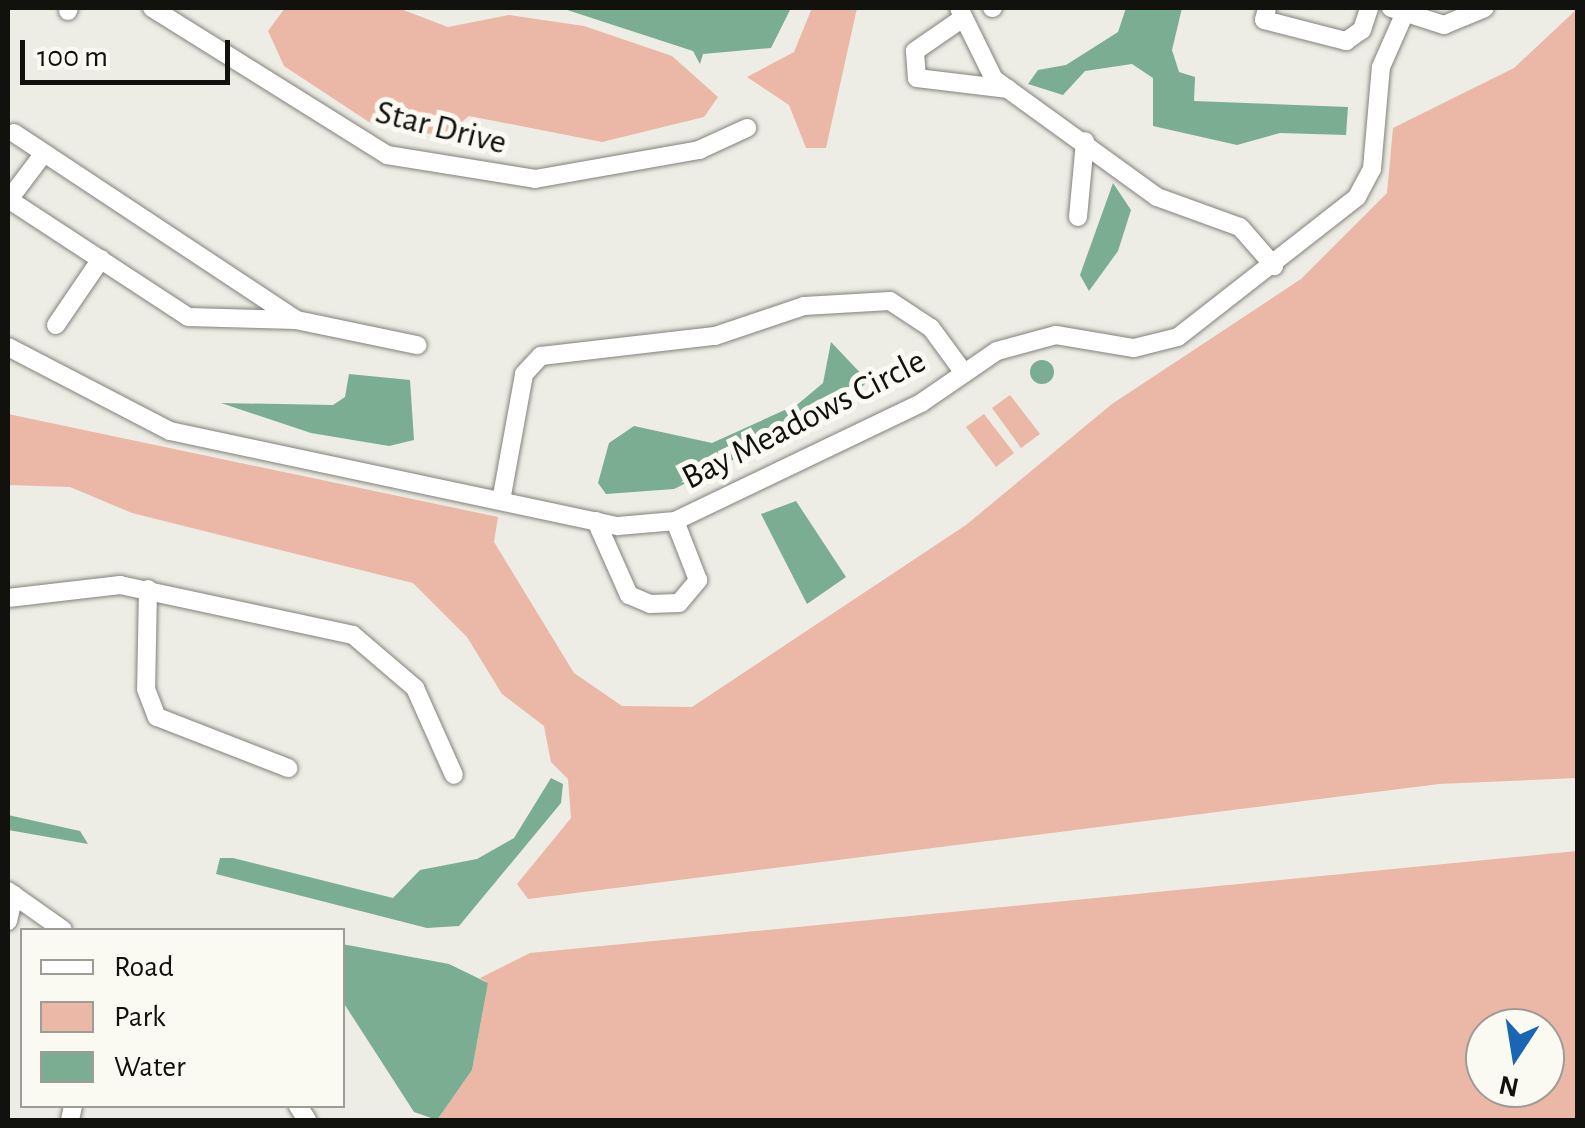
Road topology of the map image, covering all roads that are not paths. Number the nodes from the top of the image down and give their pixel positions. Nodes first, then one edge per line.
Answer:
1 (152, 8) edge
2 (1267, 8) edge
3 (1369, 8) edge
4 (1485, 8) edge
5 (1401, 9) edge
6 (959, 14) edge
7 (1008, 89) junction
8 (747, 128) dead end
9 (14, 133) dead end
10 (1085, 141) junction
11 (44, 152) junction
12 (9, 198) edge
13 (1078, 217) dead end
14 (101, 259) junction
15 (1274, 266) junction
16 (296, 320) junction
17 (56, 325) dead end
18 (417, 345) dead end
19 (8, 347) edge
20 (964, 373) junction
21 (501, 501) junction
22 (596, 521) junction
23 (675, 521) junction
24 (148, 589) junction
25 (8, 598) edge
26 (288, 768) dead end
27 (454, 775) dead end
28 (11, 893) edge
29 (8, 920) edge
30 (60, 928) edge

1 - 8 street, Star Drive
2 - 3 street
4 - 5 street
5 - 15 street, Bay Meadows Circle
6 - 7 street
6 - 7 street
7 - 10 street
9 - 11 street
10 - 13 street
10 - 15 street
11 - 12 street
11 - 16 street
12 - 14 street
14 - 16 street
14 - 17 street
15 - 20 street, Bay Meadows Circle
16 - 18 street
19 - 21 street, Bay Meadows Circle
20 - 21 street
20 - 23 street, Bay Meadows Circle
21 - 22 street, Bay Meadows Circle
22 - 23 street, Bay Meadows Circle
22 - 23 street
24 - 25 street
24 - 26 street
24 - 27 street
28 - 29 street
28 - 30 street

